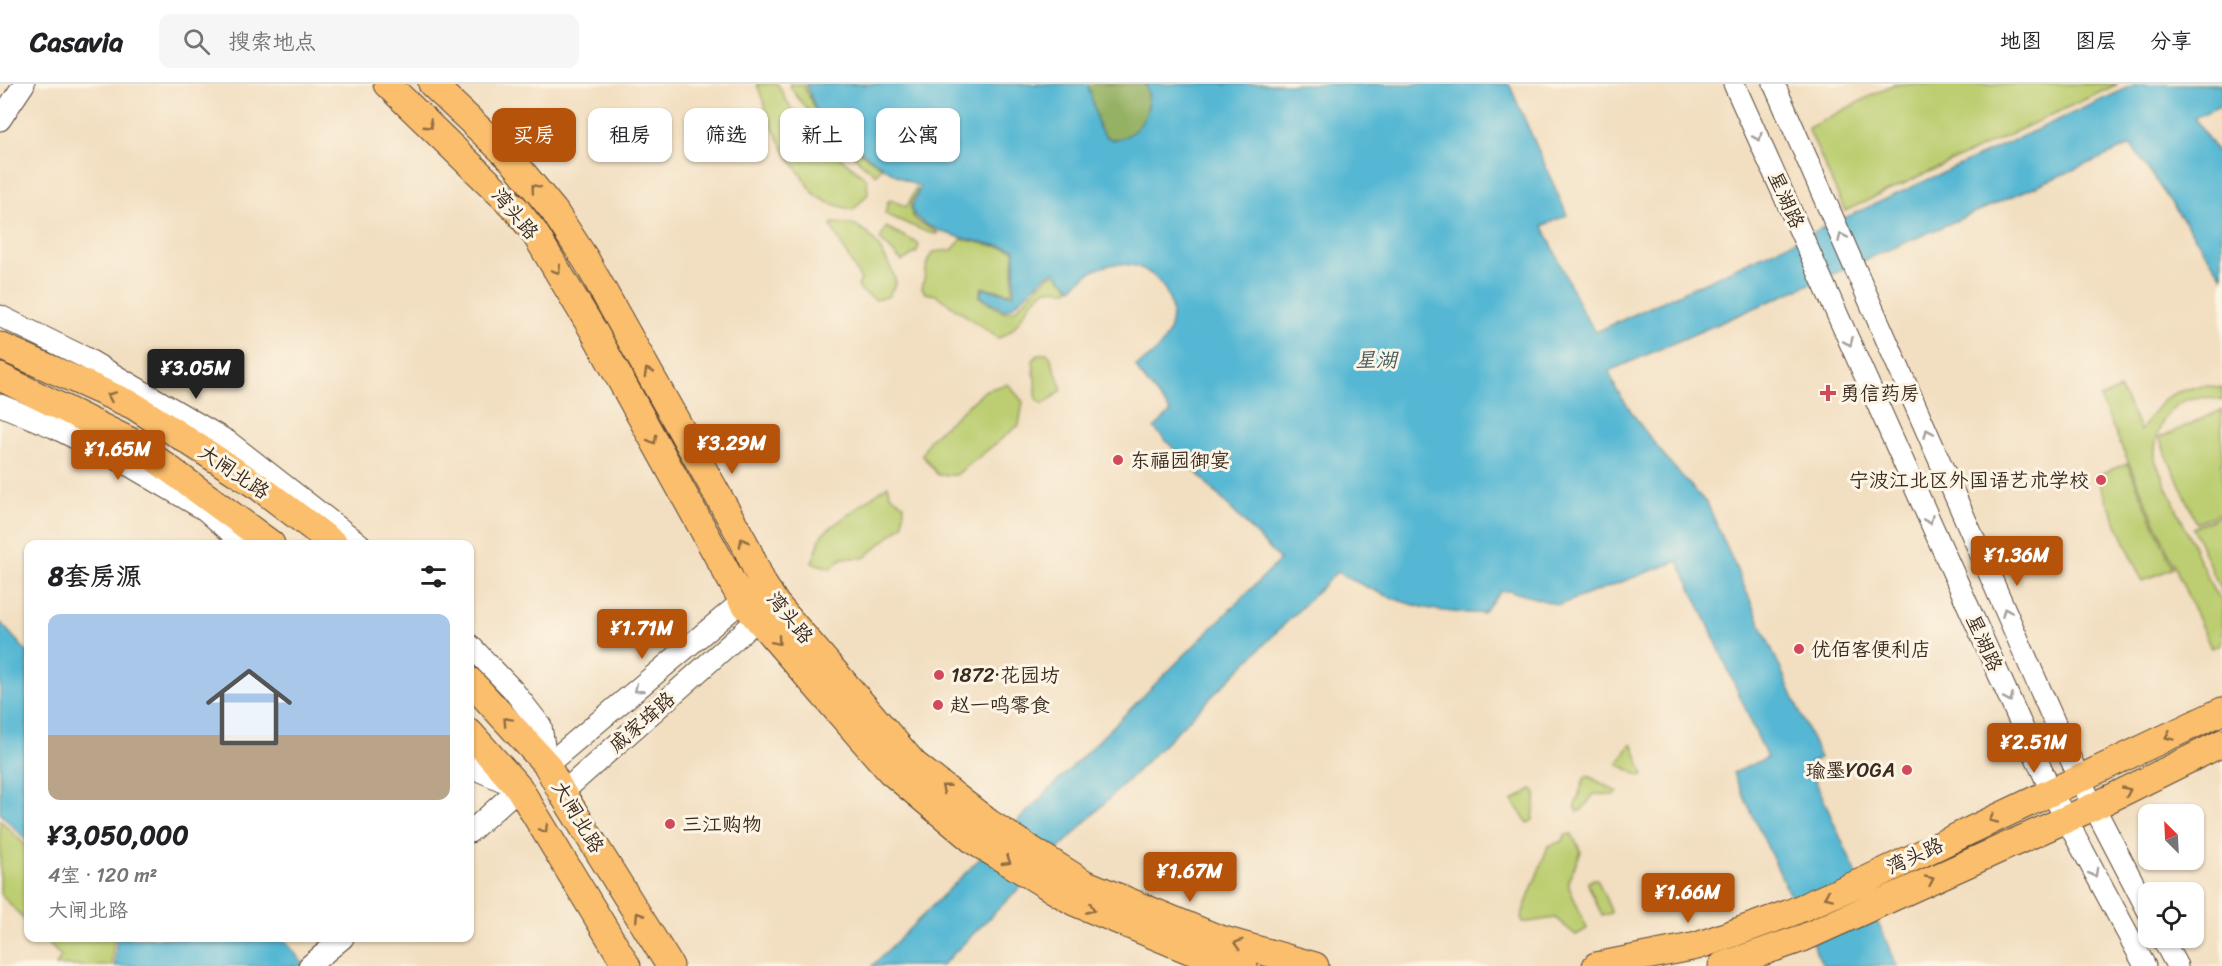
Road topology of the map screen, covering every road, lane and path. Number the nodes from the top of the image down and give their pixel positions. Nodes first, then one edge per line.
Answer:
1 (24, 84) edge
2 (387, 84) edge
3 (432, 84) edge
4 (1734, 84) edge
5 (1774, 84) edge
6 (0, 120) edge
7 (0, 316) edge
8 (0, 346) edge
9 (0, 377) edge
10 (0, 405) edge
11 (239, 540) edge
12 (266, 540) edge
13 (329, 540) edge
14 (355, 540) edge
15 (760, 602) junction
16 (474, 649) edge
17 (474, 685) edge
18 (2222, 711) edge
19 (474, 738) edge
20 (2222, 743) edge
21 (547, 765) junction
22 (474, 768) edge
23 (2079, 778) junction
24 (519, 788) junction
25 (2051, 791) junction
26 (562, 793) junction
27 (2093, 807) junction
28 (2065, 820) junction
29 (474, 828) edge
30 (1046, 873) junction
31 (2138, 892) edge
32 (338, 942) edge
33 (2167, 948) edge
34 (1625, 963) edge
35 (309, 966) edge
36 (627, 966) edge
37 (670, 966) edge
38 (1244, 966) edge
39 (1315, 966) edge
40 (1596, 966) edge
41 (1722, 966) edge
42 (2145, 966) edge
43 (2176, 966) edge

1 - 6 street
2 -> 15 main road, 湾头路
15 -> 3 main road, 湾头路
4 -> 25 street, 星湖路
23 -> 5 street, 星湖路
7 - 14 street
13 -> 8 main road, 大闸北路
9 - 12 main road, 大闸北路
10 - 11 street
15 -> 21 street, 戚家𡍲路
15 - 26 street, 戚家𡍲路
15 - 30 main road, 湾头路
16 - 21 street
21 -> 17 main road, 大闸北路
18 -> 23 main road, 湾头路
19 - 24 main road, 大闸北路
27 -> 20 main road, 湾头路
21 - 26 main road, 大闸北路
22 - 24 street
23 - 25 main road, 湾头路
23 - 27 street, 星湖路
24 - 29 street
24 -> 36 main road, 大闸北路
25 - 28 street, 星湖路
25 -> 34 main road, 湾头路
37 -> 26 main road, 大闸北路
27 - 28 main road, 湾头路
27 - 31 street, 星湖路
41 -> 28 main road, 湾头路
28 -> 42 street, 星湖路
30 -> 38 main road, 湾头路
39 -> 30 main road, 湾头路
32 - 35 street
33 - 43 street
34 - 40 main road, 湾头路

